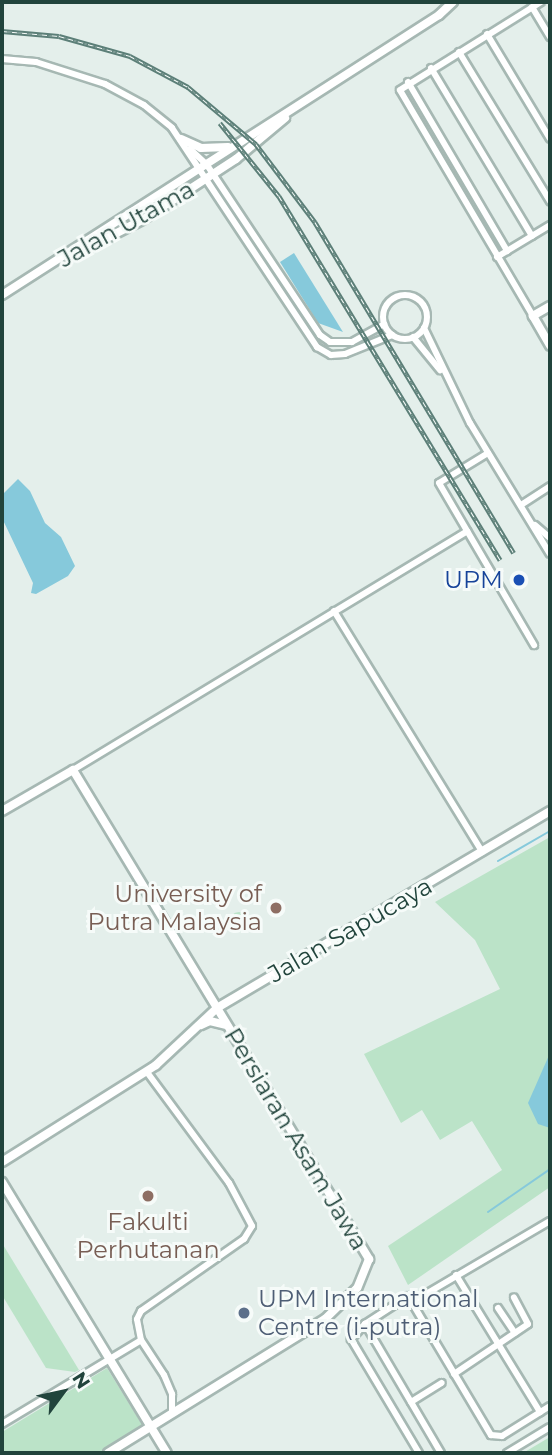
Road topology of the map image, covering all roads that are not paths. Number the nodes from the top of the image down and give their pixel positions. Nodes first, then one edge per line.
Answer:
1 (453, 2) edge
2 (541, 2) edge
3 (532, 7) junction
4 (487, 34) junction
5 (550, 37) edge
6 (459, 52) junction
7 (2, 59) edge
8 (431, 68) junction
9 (408, 82) junction
10 (312, 96) junction
11 (181, 139) junction
12 (550, 139) edge
13 (233, 146) junction
14 (203, 167) junction
15 (209, 176) junction
16 (550, 201) edge
17 (550, 225) edge
18 (532, 236) junction
19 (507, 251) junction
20 (497, 257) junction
21 (45, 269) junction
22 (2, 295) edge
23 (550, 306) edge
24 (533, 316) junction
25 (384, 324) junction
26 (424, 328) junction
27 (392, 335) junction
28 (413, 337) junction
29 (550, 345) edge
30 (445, 377) junction
31 (488, 453) junction
32 (550, 486) edge
33 (521, 505) junction
34 (531, 521) junction
35 (467, 531) junction
36 (550, 538) edge
37 (542, 540) junction
38 (550, 554) edge
39 (550, 560) edge
40 (334, 611) junction
41 (534, 645) dead end
42 (73, 771) junction
43 (2, 811) edge
44 (550, 811) edge
45 (482, 852) junction
46 (217, 1008) junction
47 (226, 1024) junction
48 (198, 1027) junction
49 (147, 1072) junction
50 (2, 1162) edge
51 (2, 1182) edge
52 (550, 1222) edge
53 (456, 1275) junction
54 (514, 1298) dead end
55 (413, 1300) junction
56 (498, 1308) dead end
57 (365, 1324) junction
58 (515, 1333) junction
59 (141, 1340) junction
60 (499, 1345) junction
61 (112, 1358) junction
62 (454, 1374) junction
63 (441, 1383) dead end
64 (411, 1402) junction
65 (550, 1406) edge
66 (172, 1412) junction
67 (540, 1412) junction
68 (524, 1423) junction
69 (2, 1424) edge
70 (150, 1427) junction
71 (550, 1427) edge
72 (533, 1438) junction
73 (108, 1453) edge
74 (167, 1453) edge
75 (419, 1453) edge
76 (441, 1453) edge
77 (507, 1453) edge

1 - 10 street
2 - 3 street
3 - 4 street
3 - 5 street
4 - 6 street
4 - 12 street
6 - 8 street
6 - 16 street
7 - 11 street
8 - 9 street
8 - 18 street
9 - 19 street
9 - 20 street
10 - 13 street, Jalan Utama
10 - 15 street, Jalan Utama
11 - 13 street
11 - 14 street
13 - 14 street, Jalan Utama
14 - 15 street
14 - 21 street, Jalan Utama
15 - 21 street, Jalan Utama
15 - 25 street
15 - 27 street
17 - 18 street
18 - 19 street
19 - 20 street
20 - 24 street
21 - 22 street, Jalan Utama
23 - 24 street
24 - 29 street
25 - 26 street
25 - 27 street
26 - 28 street
26 - 30 street
27 - 28 street
28 - 30 street
30 - 31 street
31 - 33 street
31 - 35 street
32 - 33 street
33 - 34 street
34 - 36 street
34 - 37 street
35 - 40 street
35 - 41 street
37 - 38 street
37 - 39 street
40 - 42 street
40 - 45 street
42 - 43 street
42 - 46 street, Persiaran Asam Jawa
44 - 45 street, Jalan Sapucaya
45 - 46 street, Jalan Sapucaya
46 - 47 street, Persiaran Asam Jawa
46 - 48 street, Jalan Sapucaya
47 - 48 street
47 - 66 street, Persiaran Asam Jawa
48 - 49 street, Jalan Sapucaya
49 - 50 street, Jalan Sapucaya
49 - 59 street
51 - 61 street
52 - 53 street
53 - 55 street
53 - 60 street
54 - 58 street
55 - 57 street
55 - 62 street
56 - 58 street
57 - 64 street
57 - 75 street
58 - 60 street
59 - 61 street
59 - 66 street
60 - 62 street
60 - 67 street
61 - 69 street
61 - 70 street
62 - 68 street
63 - 64 street
64 - 76 street
65 - 67 street
66 - 70 street, Persiaran Asam Jawa
67 - 68 street
68 - 72 street
70 - 73 street, Persiaran Asam Jawa
70 - 74 street
71 - 72 street
72 - 77 street

